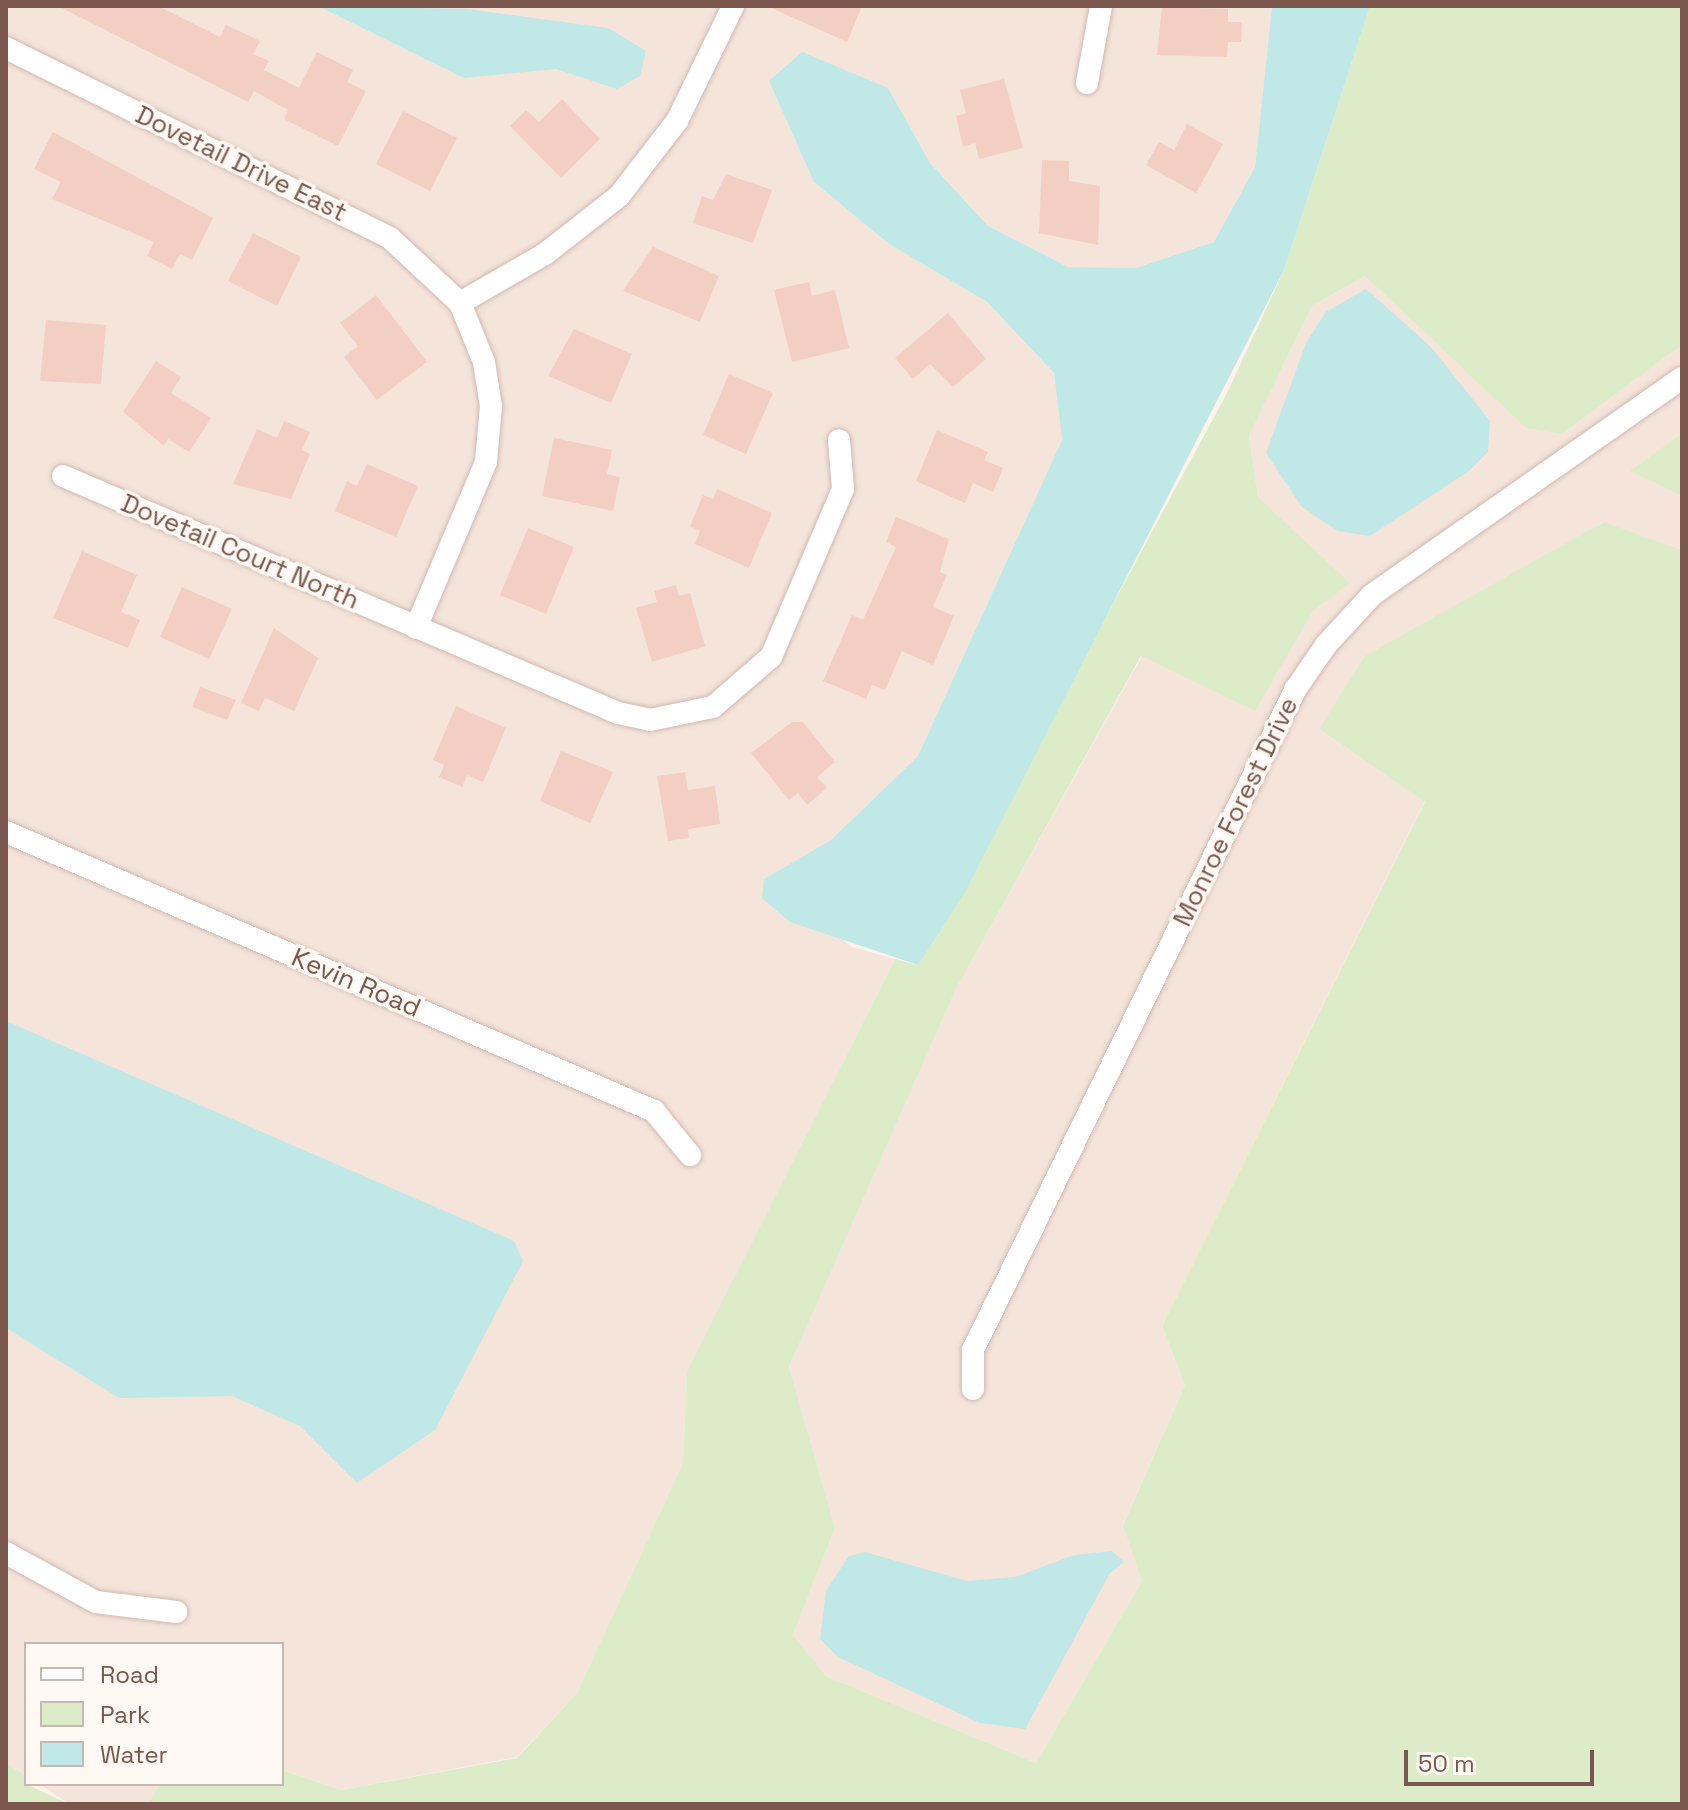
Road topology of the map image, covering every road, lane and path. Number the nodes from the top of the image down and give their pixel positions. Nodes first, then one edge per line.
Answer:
1 (733, 6) edge
2 (1101, 6) edge
3 (6, 48) edge
4 (1087, 83) dead end
5 (460, 303) junction
6 (1682, 378) edge
7 (839, 440) dead end
8 (63, 476) dead end
9 (416, 628) junction
10 (6, 832) edge
11 (690, 1155) dead end
12 (973, 1389) dead end
13 (6, 1553) edge
14 (176, 1612) dead end

1 - 5 street
2 - 4 street
3 - 5 street, Dovetail Drive East
5 - 9 street
6 - 12 street, Monroe Forest Drive
7 - 9 street, Dovetail Court North
8 - 9 street, Dovetail Court North
10 - 11 street, Kevin Road
13 - 14 street

